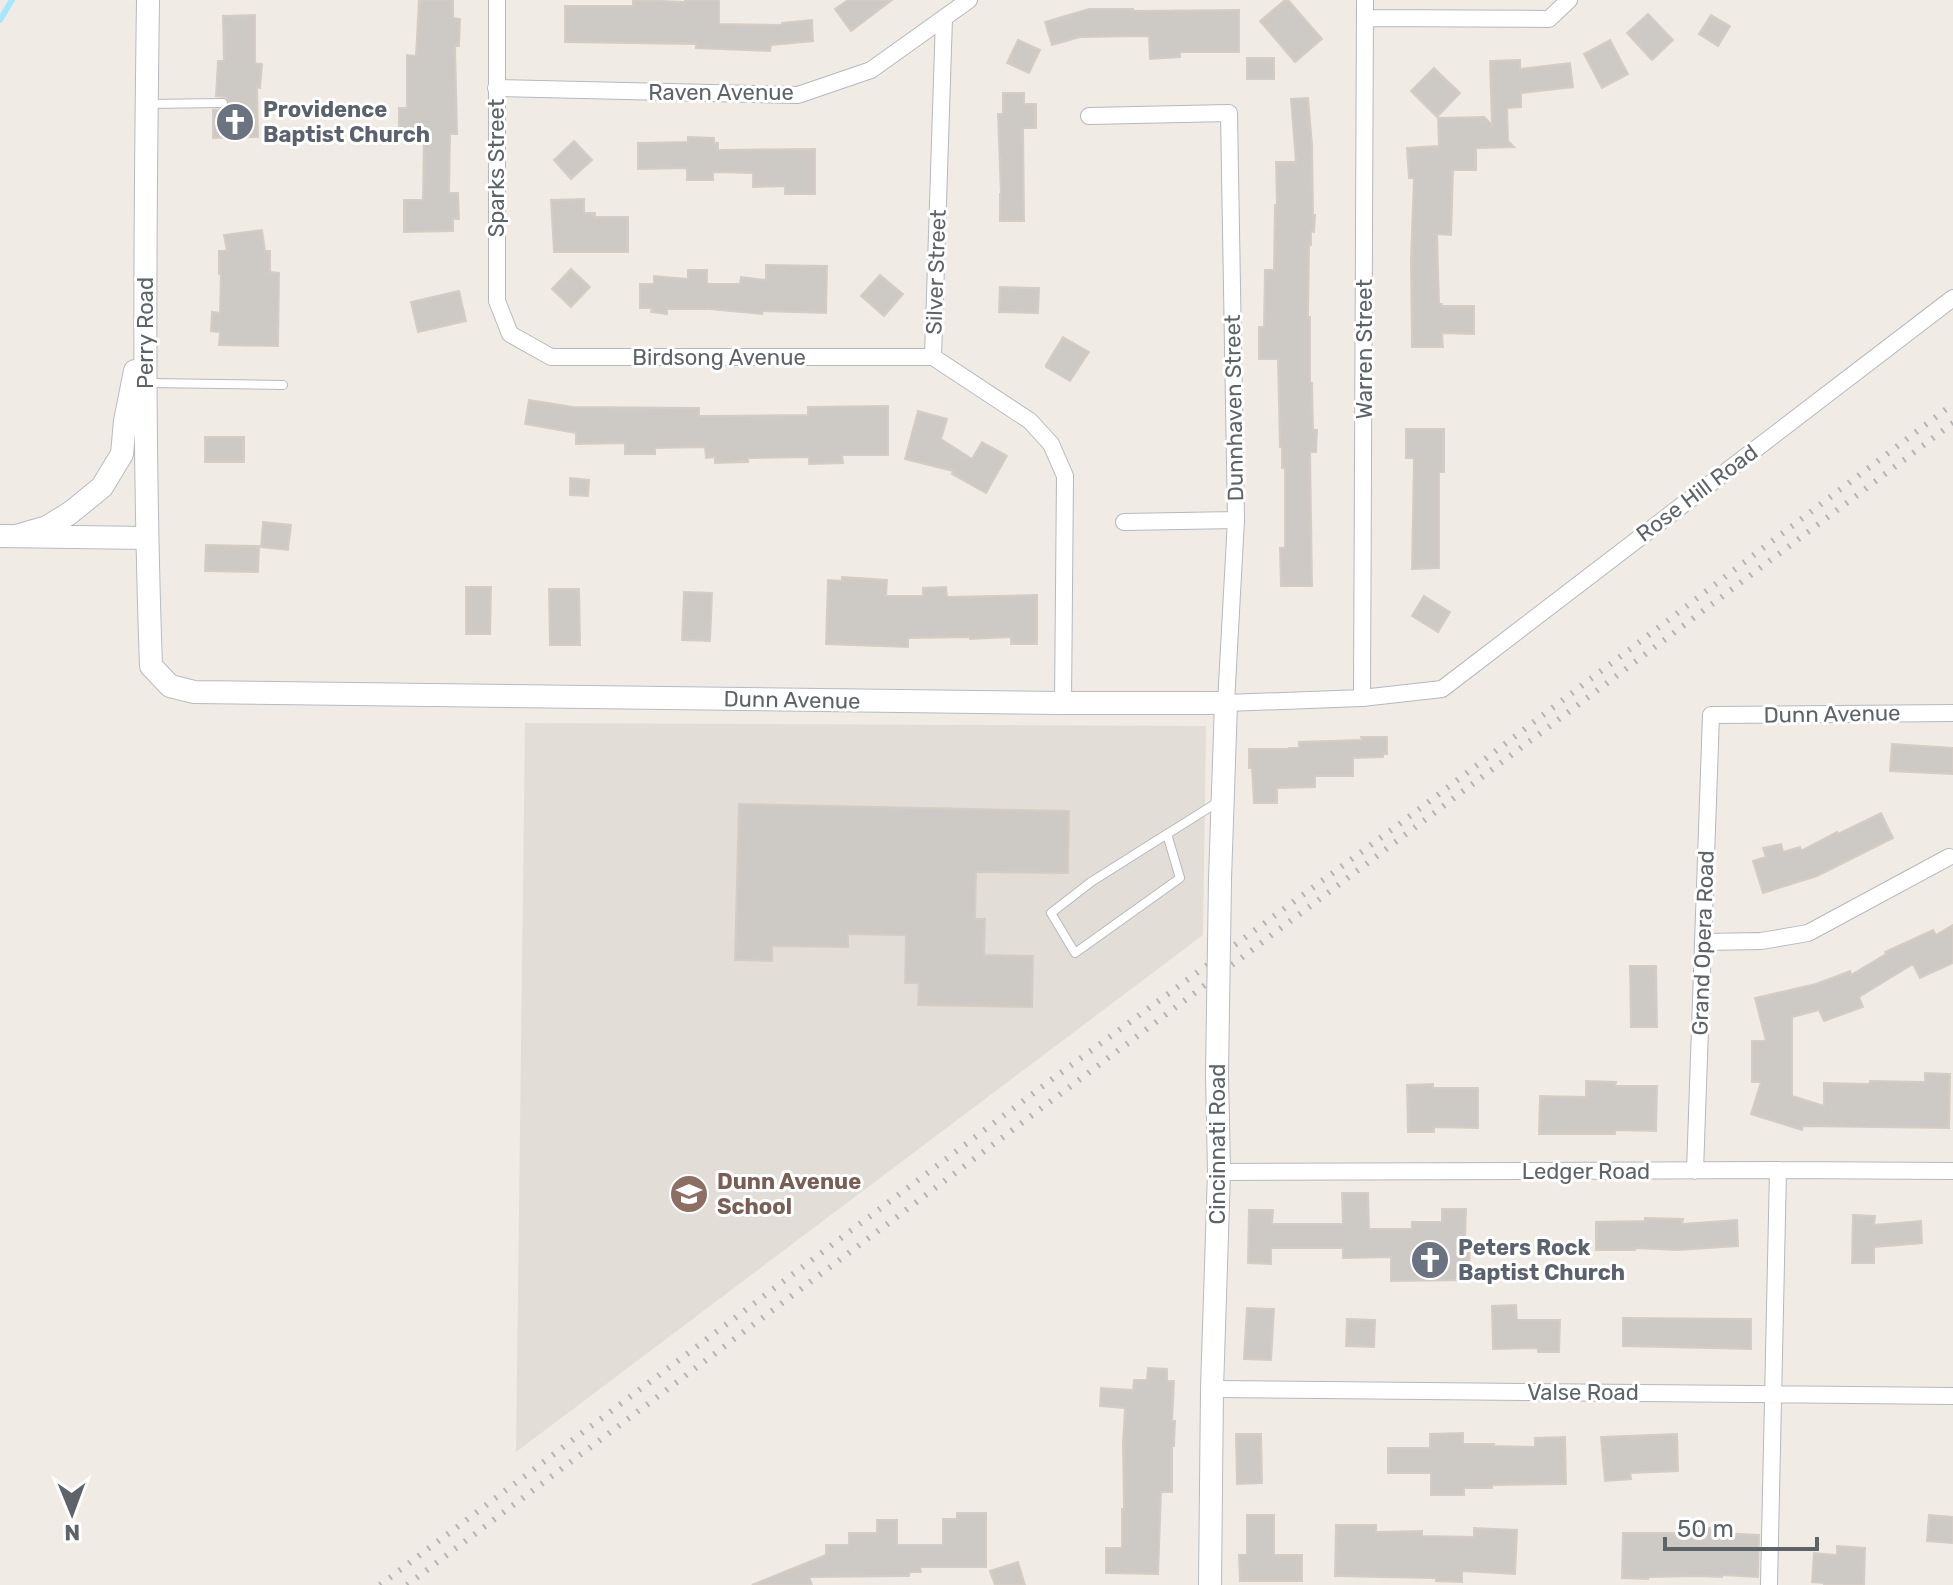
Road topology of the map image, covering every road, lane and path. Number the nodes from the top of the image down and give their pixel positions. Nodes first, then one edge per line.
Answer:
1 (148, 0) edge
2 (497, 0) edge
3 (969, 0) edge
4 (1365, 0) edge
5 (1569, 0) edge
6 (944, 18) junction
7 (1366, 18) junction
8 (496, 88) junction
9 (223, 103) dead end
10 (146, 104) junction
11 (1089, 116) dead end
12 (1953, 298) edge
13 (145, 321) junction
14 (510, 334) joint
15 (933, 357) junction
16 (145, 383) junction
17 (283, 385) dead end
18 (1236, 520) junction
19 (1124, 522) dead end
20 (8, 536) edge
21 (147, 538) junction
22 (151, 666) joint
23 (1442, 689) joint
24 (1362, 698) junction
25 (1063, 703) junction
26 (1226, 703) junction
27 (1953, 713) edge
28 (1711, 715) joint
29 (1222, 800) junction
30 (1167, 834) junction
31 (1949, 857) dead end
32 (1703, 942) junction
33 (1778, 1170) junction
34 (1695, 1171) junction
35 (1953, 1171) edge
36 (1219, 1172) junction
37 (1212, 1389) junction
38 (1772, 1394) junction
39 (1953, 1396) edge
40 (1210, 1585) edge
41 (1769, 1585) edge

1 - 10 street, Perry Road
2 - 8 street, Sparks Street
3 - 6 street, Raven Avenue
4 - 7 street, Warren Street
5 - 7 street
6 - 8 street, Raven Avenue
6 - 15 street, Silver Street
7 - 24 street, Warren Street
8 - 14 street, Sparks Street
9 - 10 lane
10 - 13 street, Perry Road
11 - 18 street, Dunnhaven Street
12 - 23 street, Rose Hill Road
13 - 16 street, Perry Road
13 - 20 street
14 - 15 street, Birdsong Avenue
15 - 25 street, Silver Street
16 - 17 lane
16 - 21 street, Perry Road
18 - 19 street
18 - 26 street, Dunnhaven Street
20 - 21 street
21 - 22 street, Perry Road
22 - 25 street, Dunn Avenue
23 - 24 street, Dunn Avenue
24 - 26 street, Dunn Avenue
25 - 26 street, Dunn Avenue
26 - 29 street, Cincinnati Road
27 - 28 street, Dunn Avenue
28 - 32 street, Grand Opera Road
29 - 30 lane
29 - 36 street, Cincinnati Road, bridge
30 - 30 lane
31 - 32 street
32 - 34 street, Grand Opera Road
33 - 34 street, Ledger Road
33 - 35 street, Ledger Road
33 - 38 street
34 - 36 street, Ledger Road
36 - 37 street, Cincinnati Road
37 - 38 street, Valse Road
37 - 40 street, Cincinnati Road
38 - 39 street, Valse Road
38 - 41 street

